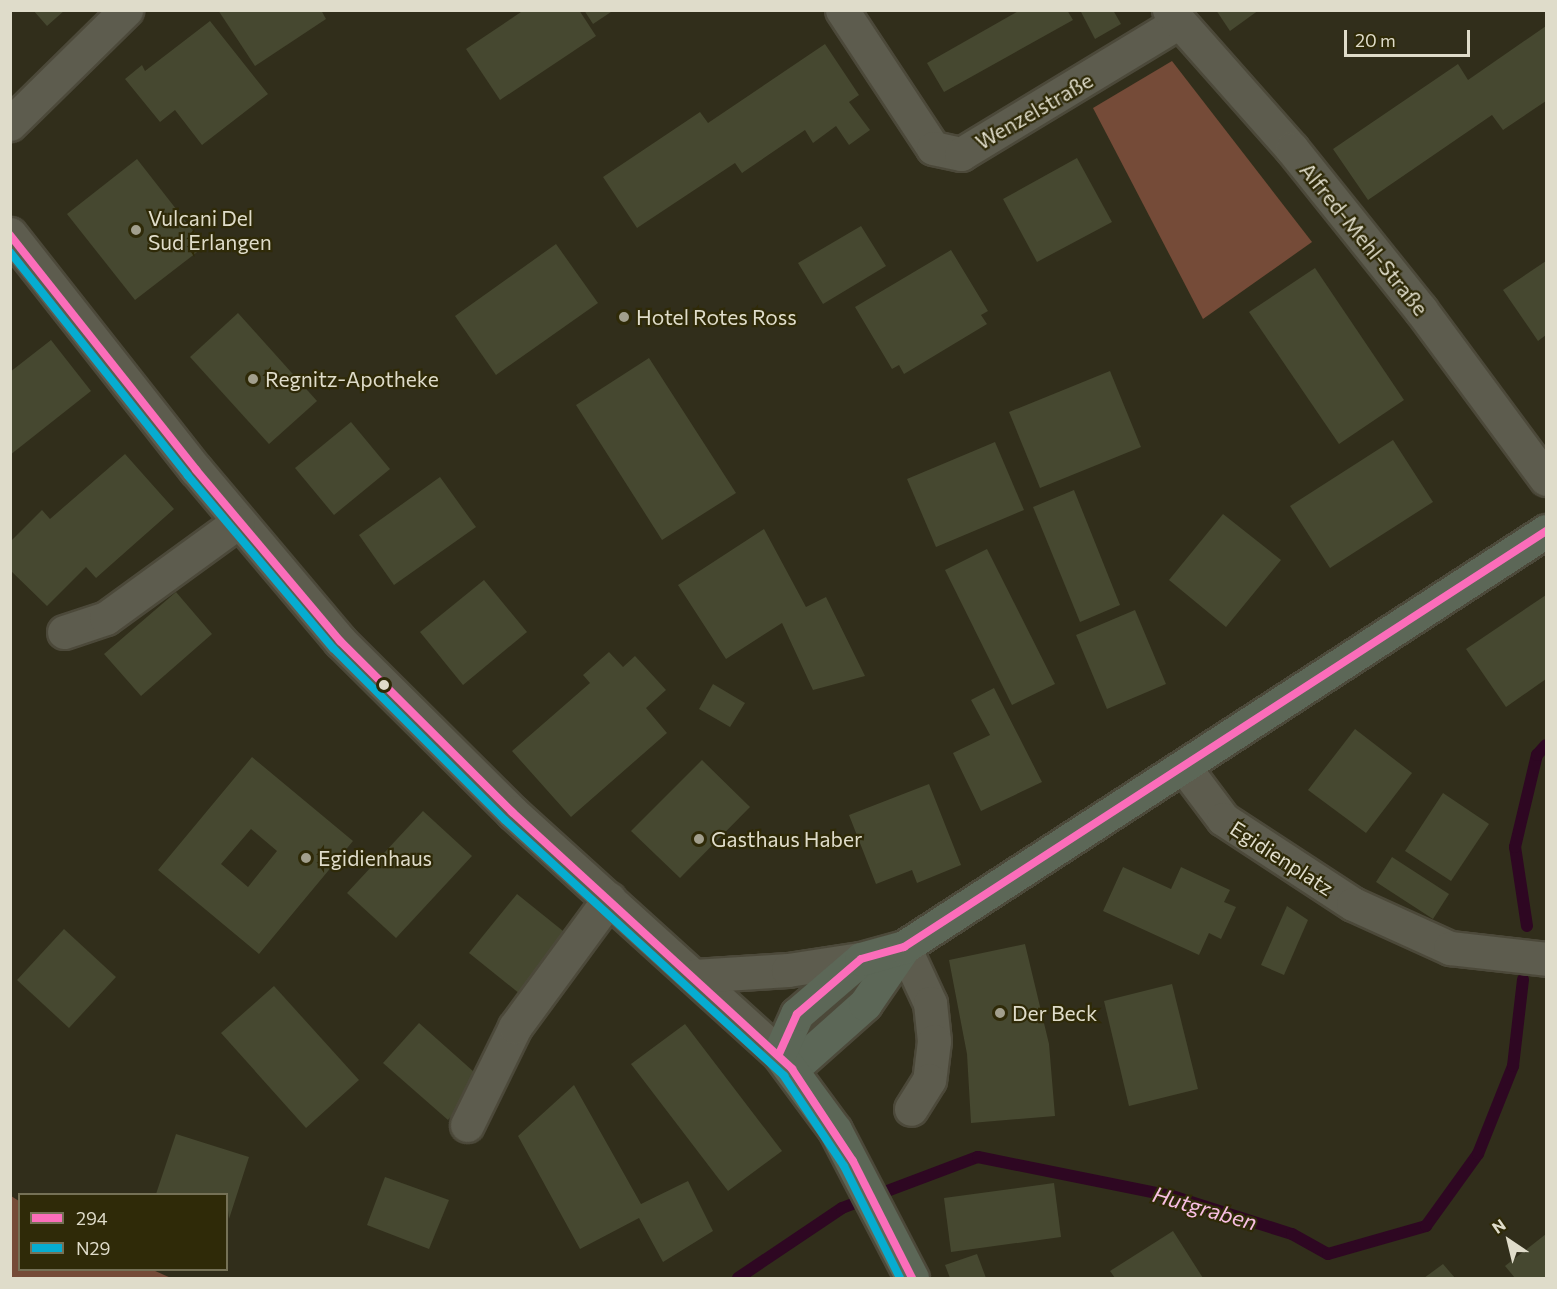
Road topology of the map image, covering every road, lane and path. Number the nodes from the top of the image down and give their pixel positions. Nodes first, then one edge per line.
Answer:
1 (126, 10) edge
2 (842, 10) edge
3 (1174, 16) edge
4 (10, 124) edge
5 (10, 234) edge
6 (1546, 479) edge
7 (238, 522) junction
8 (1546, 531) edge
9 (64, 632) dead end
10 (1184, 767) junction
11 (609, 899) junction
12 (903, 947) junction
13 (861, 959) junction
14 (1546, 959) edge
15 (694, 976) junction
16 (785, 1061) junction
17 (911, 1109) dead end
18 (467, 1125) dead end
19 (912, 1278) edge

1 - 4 street
2 - 3 street, Wenzelstraße
3 - 6 street, Alfred-Mehl-Straße
5 - 7 street
7 - 9 street
7 - 11 street
8 - 10 main road
10 - 12 main road
10 - 14 street, Egidienplatz
11 - 15 street
11 - 18 street
12 - 13 main road
12 - 16 main road
12 - 17 street
13 - 15 street
13 - 16 main road
15 - 16 street
16 - 19 main road

